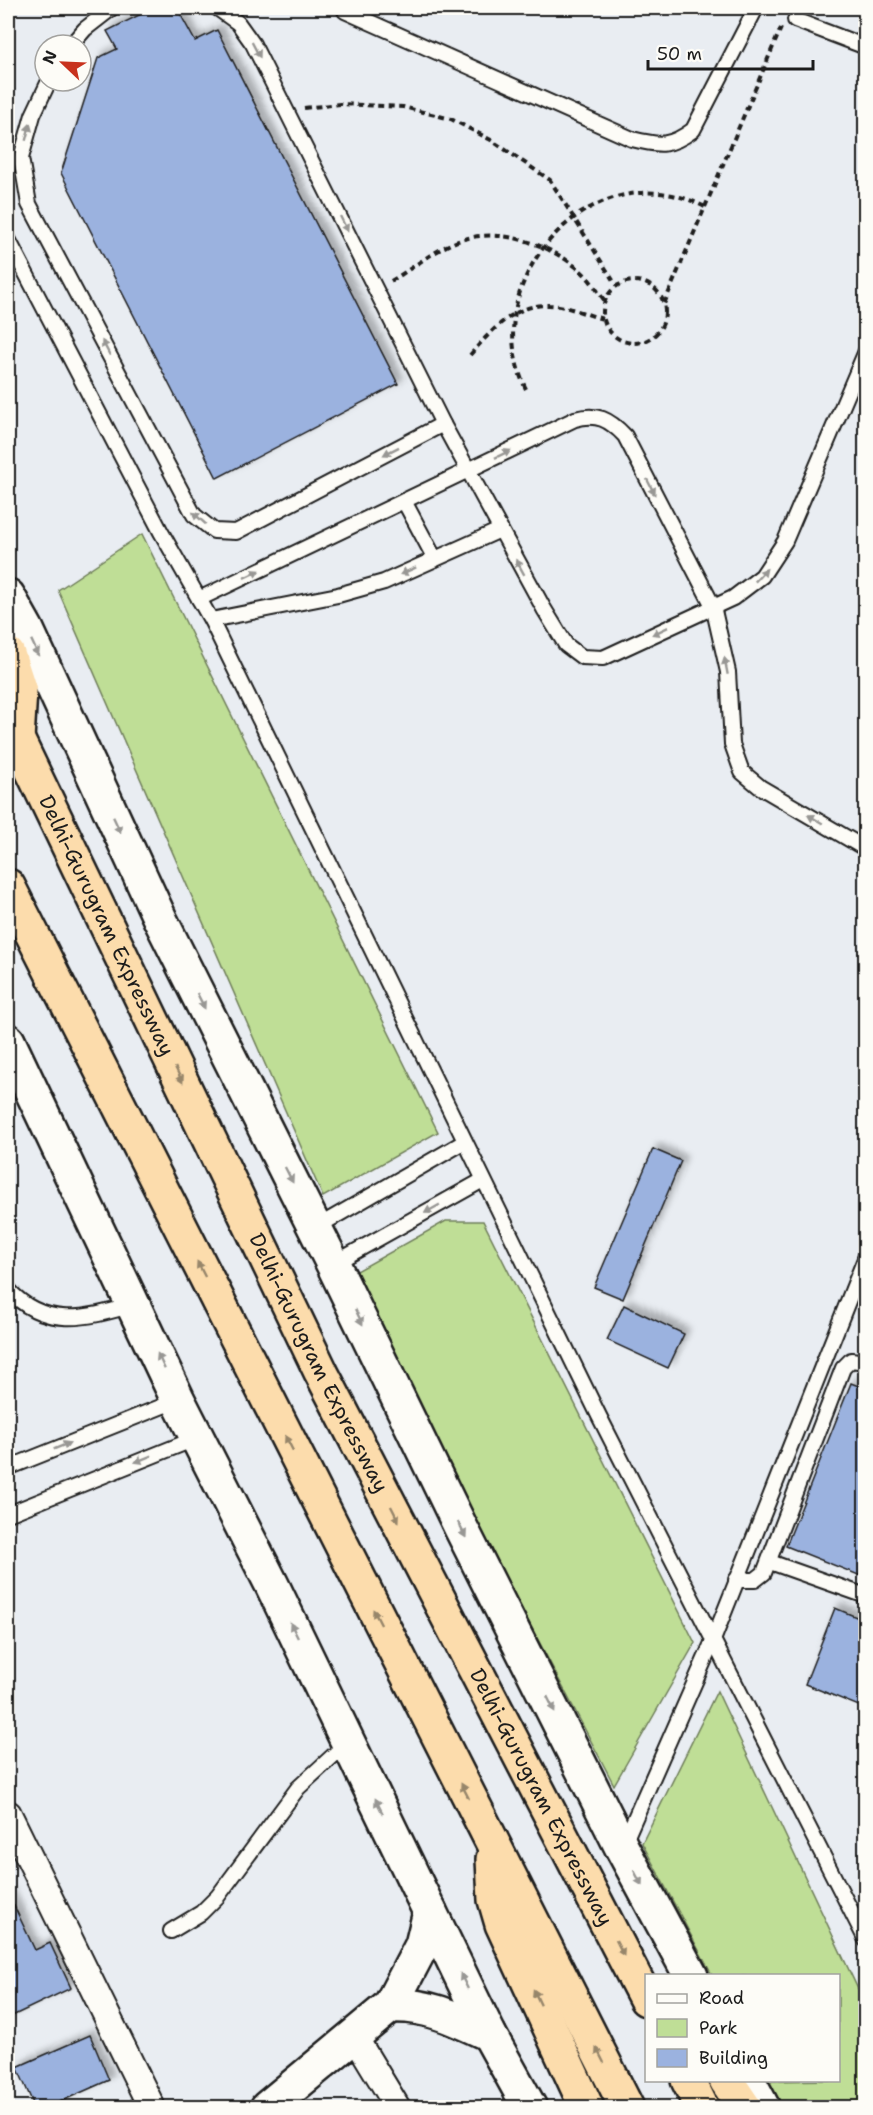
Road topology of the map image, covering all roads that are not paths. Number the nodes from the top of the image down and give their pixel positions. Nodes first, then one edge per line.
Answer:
1 (112, 8) edge
2 (217, 8) edge
3 (756, 8) edge
4 (345, 11) dead end
5 (795, 20) road end
6 (82, 33) edge
7 (866, 47) edge
8 (43, 93) edge
9 (8, 238) edge
10 (866, 351) edge
11 (443, 424) junction
12 (467, 471) junction
13 (404, 501) junction
14 (500, 530) junction
15 (435, 559) junction
16 (8, 597) edge
17 (199, 599) junction
18 (713, 606) junction
19 (210, 620) junction
20 (8, 654) edge
21 (12, 729) edge
22 (866, 849) edge
23 (8, 886) edge
24 (8, 1041) edge
25 (464, 1142) junction
26 (483, 1180) junction
27 (315, 1228) junction
28 (866, 1256) edge
29 (333, 1264) junction
30 (8, 1289) edge
31 (135, 1305) junction
32 (866, 1362) edge
33 (178, 1400) junction
34 (197, 1438) junction
35 (8, 1468) edge
36 (8, 1514) edge
37 (770, 1562) junction
38 (736, 1580) junction
39 (866, 1596) edge
40 (712, 1642) junction
41 (348, 1742) junction
42 (8, 1814) edge
43 (492, 1843) junction
44 (622, 1848) junction
45 (430, 1912) junction
46 (171, 1931) dead end
47 (866, 1940) edge
48 (690, 1974) edge
49 (645, 1997) edge
50 (390, 2006) junction
51 (489, 2034) junction
52 (354, 2036) junction
53 (689, 2082) edge
54 (727, 2082) edge
55 (749, 2082) edge
56 (273, 2105) edge
57 (152, 2108) edge
58 (392, 2108) edge
59 (404, 2108) edge
60 (530, 2108) edge
61 (587, 2108) edge
62 (627, 2108) edge
63 (702, 2108) edge
64 (745, 2108) edge
65 (763, 2108) edge

1 - 6 lane
2 -> 11 lane
3 - 4 lane
5 - 7 lane
11 -> 8 lane
9 - 17 lane
18 -> 10 lane
11 - 12 lane
12 - 13 lane
12 - 14 lane
12 -> 18 lane
13 - 15 lane
17 -> 13 lane
14 - 15 lane
18 -> 14 lane
15 -> 19 lane
16 -> 27 main road
17 - 19 lane
22 -> 18 lane
19 - 25 lane
20 - 21 highway
21 -> 49 highway, Delhi-Gurugram Expressway
43 -> 23 highway
24 - 31 main road
25 - 26 lane
25 - 27 lane
26 -> 29 lane
26 - 40 lane
27 - 29 main road
28 - 38 lane
29 -> 44 main road
30 - 31 lane
33 -> 31 main road
32 - 37 lane
33 - 34 main road
35 -> 33 lane
34 -> 36 lane
41 -> 34 main road
37 - 38 lane
37 - 39 lane
38 - 40 lane
40 - 44 lane
40 - 47 lane
45 -> 41 main road
41 - 46 lane
42 - 57 street
61 -> 43 highway
62 -> 43 highway
44 -> 48 main road
45 - 50 main road
51 -> 45 main road
50 - 51 main road
50 - 52 main road
51 - 60 main road
52 - 56 main road
52 - 58 lane
52 - 59 lane
53 - 63 highway
54 - 64 highway
55 - 65 main road

